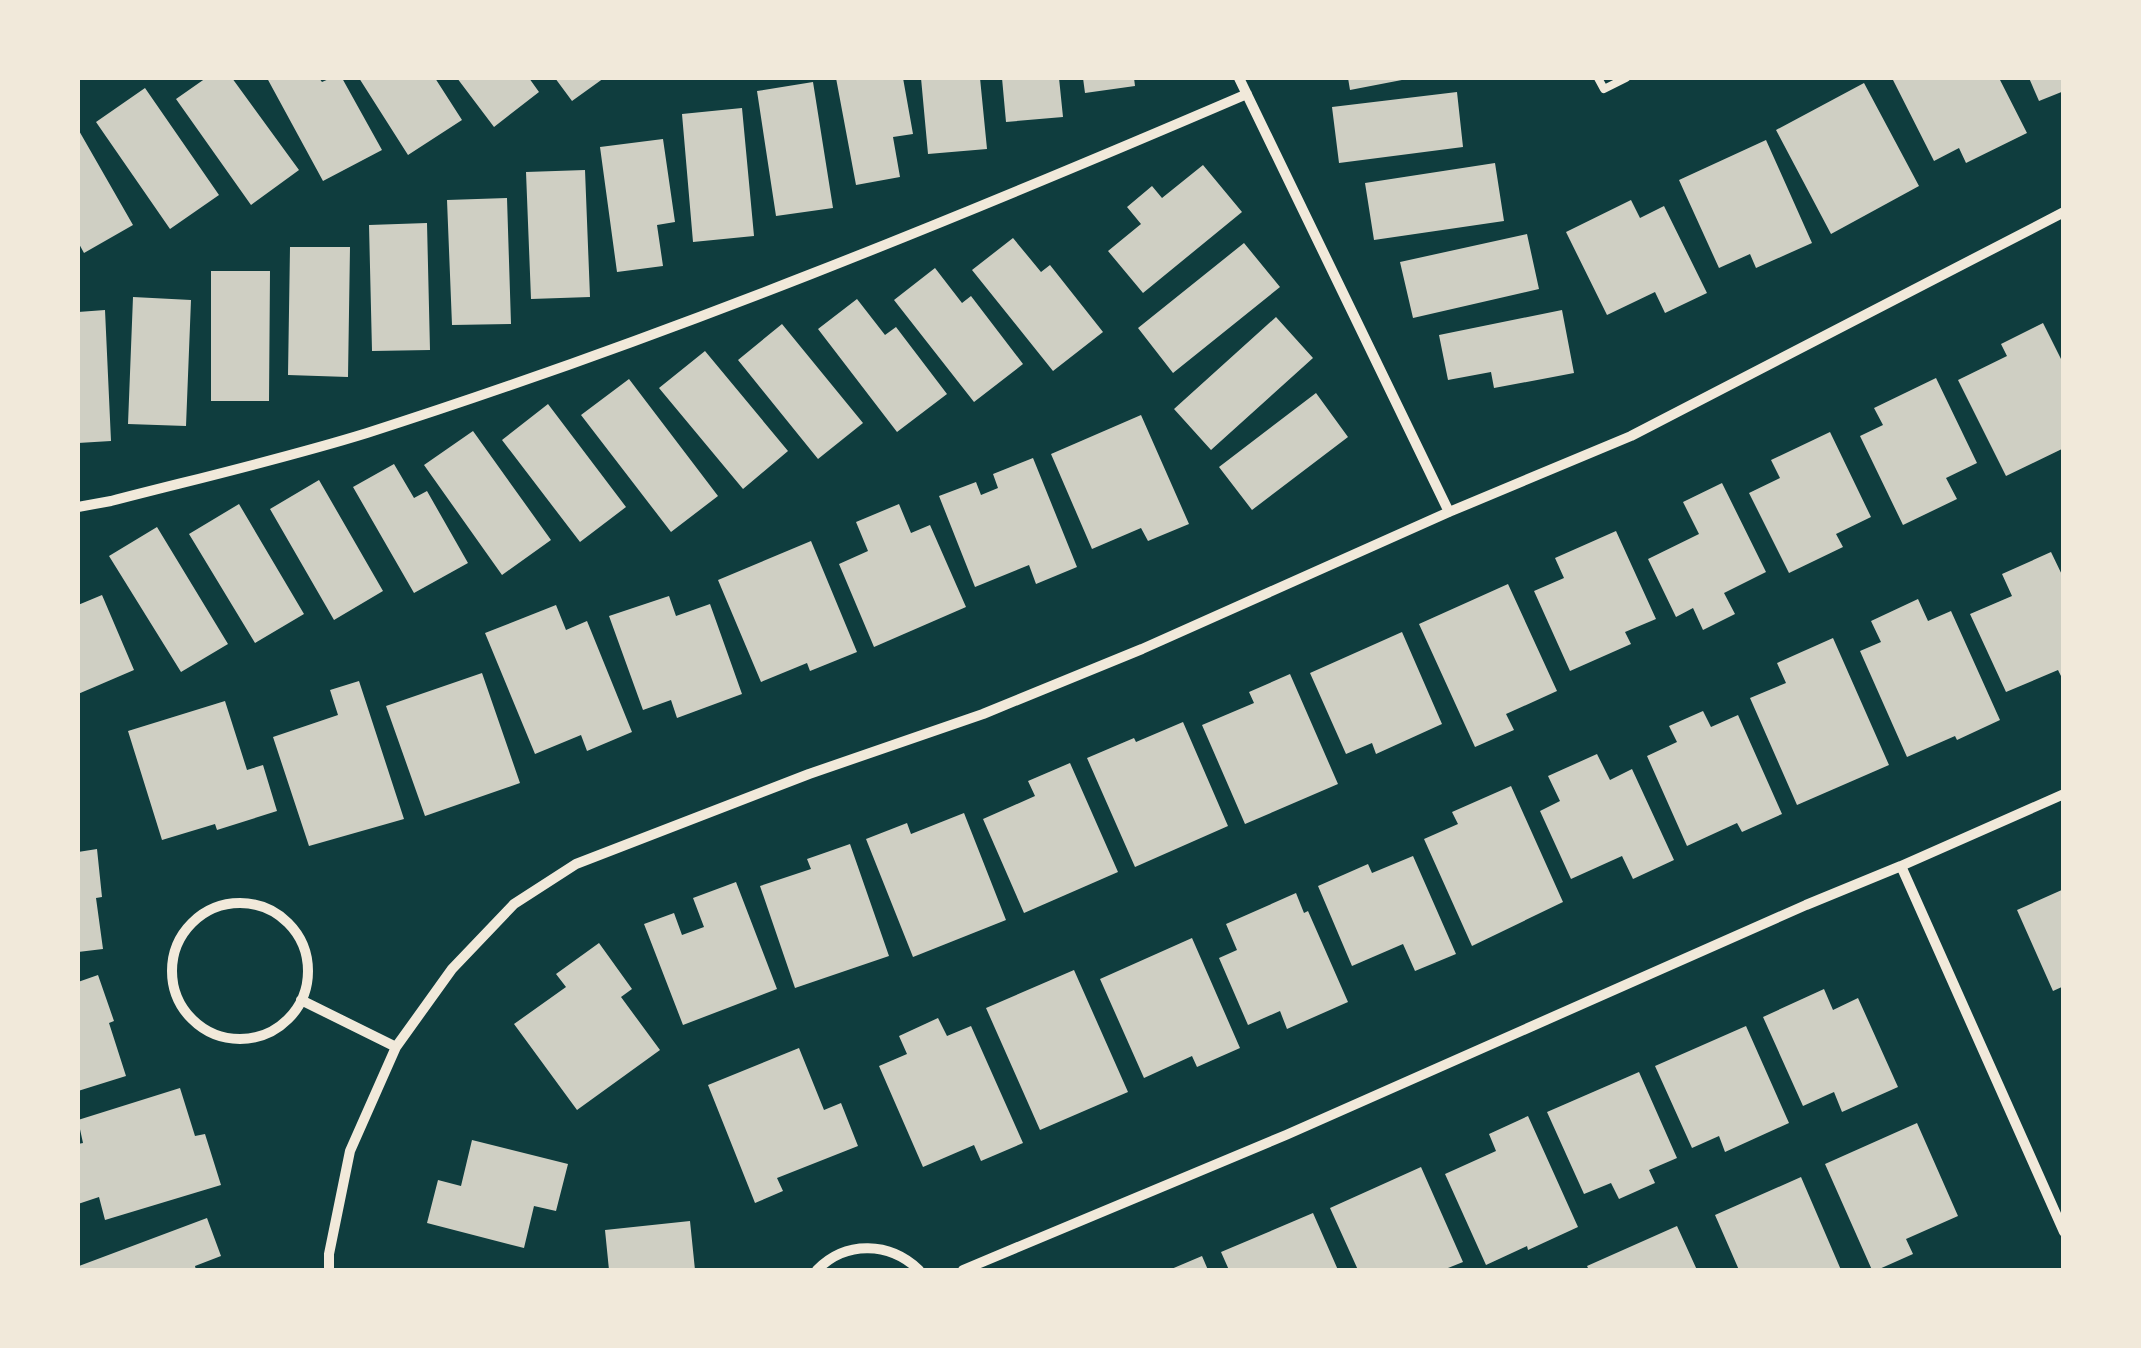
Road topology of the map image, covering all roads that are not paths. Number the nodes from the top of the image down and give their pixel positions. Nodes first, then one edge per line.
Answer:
1 (1240, 78) edge
2 (1598, 78) edge
3 (1626, 78) edge
4 (1247, 94) junction
5 (2064, 212) edge
6 (78, 507) edge
7 (1448, 512) junction
8 (2064, 794) edge
9 (1902, 866) junction
10 (301, 1000) junction
11 (396, 1047) junction
12 (2064, 1232) edge
13 (329, 1270) edge
14 (817, 1270) edge
15 (919, 1270) edge
16 (963, 1270) edge

1 - 4 street
2 - 3 lane
4 - 6 street
4 - 7 street
5 - 7 street
7 - 11 street
8 - 9 street
9 - 12 street
9 - 16 street
10 - 10 street
10 - 11 street
11 - 13 street
14 - 15 street

